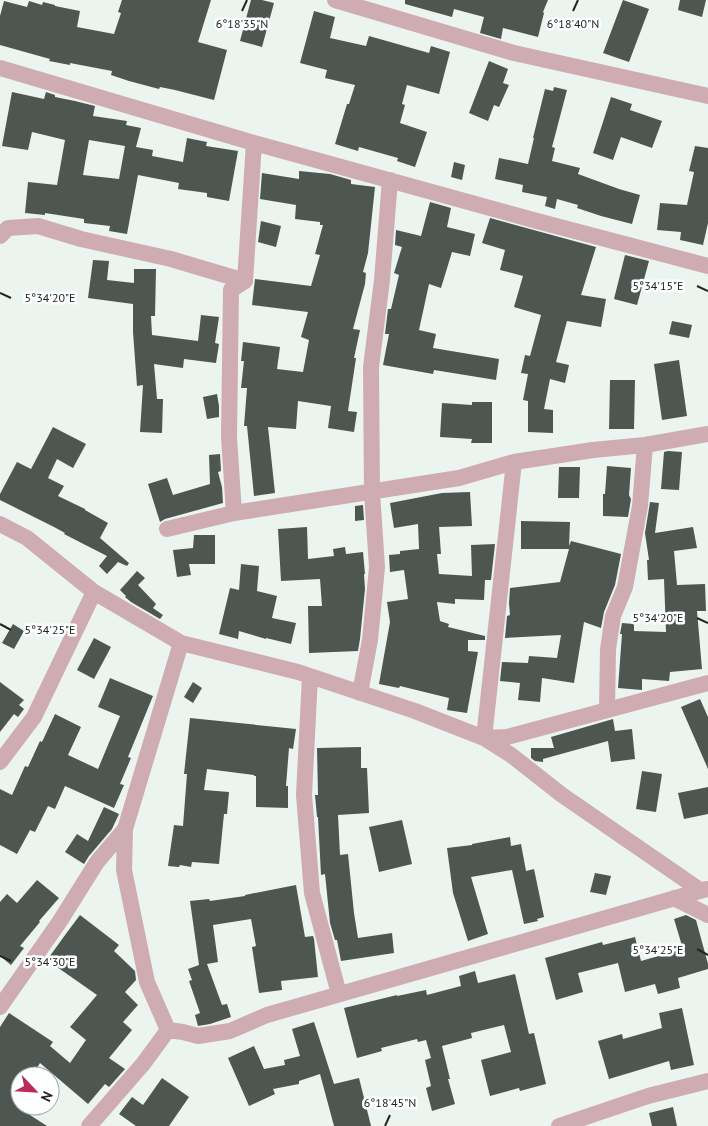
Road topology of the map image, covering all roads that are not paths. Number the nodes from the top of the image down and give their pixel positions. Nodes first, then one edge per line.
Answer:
1 (335, 0) edge
2 (0, 68) edge
3 (708, 96) edge
4 (254, 143) junction
5 (390, 180) junction
6 (0, 236) edge
7 (708, 266) edge
8 (245, 281) junction
9 (708, 434) edge
10 (645, 445) junction
11 (514, 462) junction
12 (372, 492) junction
13 (234, 513) junction
14 (0, 524) edge
15 (167, 529) dead end
16 (94, 592) junction
17 (180, 643) junction
18 (310, 676) junction
19 (708, 683) edge
20 (360, 693) junction
21 (607, 710) junction
22 (484, 738) junction
23 (0, 762) edge
24 (125, 829) junction
25 (704, 889) edge
26 (674, 898) junction
27 (708, 915) edge
28 (339, 994) junction
29 (0, 1008) edge
30 (168, 1030) junction
31 (708, 1082) edge
32 (89, 1126) edge
33 (559, 1126) edge

1 - 3 street
2 - 4 street
4 - 5 street
4 - 8 street
5 - 7 street
5 - 12 street
6 - 8 street
8 - 13 street
9 - 10 street
10 - 11 street
10 - 21 street
11 - 12 street
11 - 22 street
12 - 13 street
12 - 20 street
13 - 15 street
14 - 16 street
16 - 17 street
16 - 23 street
17 - 18 street
17 - 24 street
18 - 20 street
18 - 28 street
19 - 21 street
20 - 22 street
21 - 22 street
22 - 25 street
24 - 29 street
24 - 30 street
25 - 26 street
26 - 27 street
26 - 28 street
28 - 30 street
30 - 32 street
31 - 33 street

